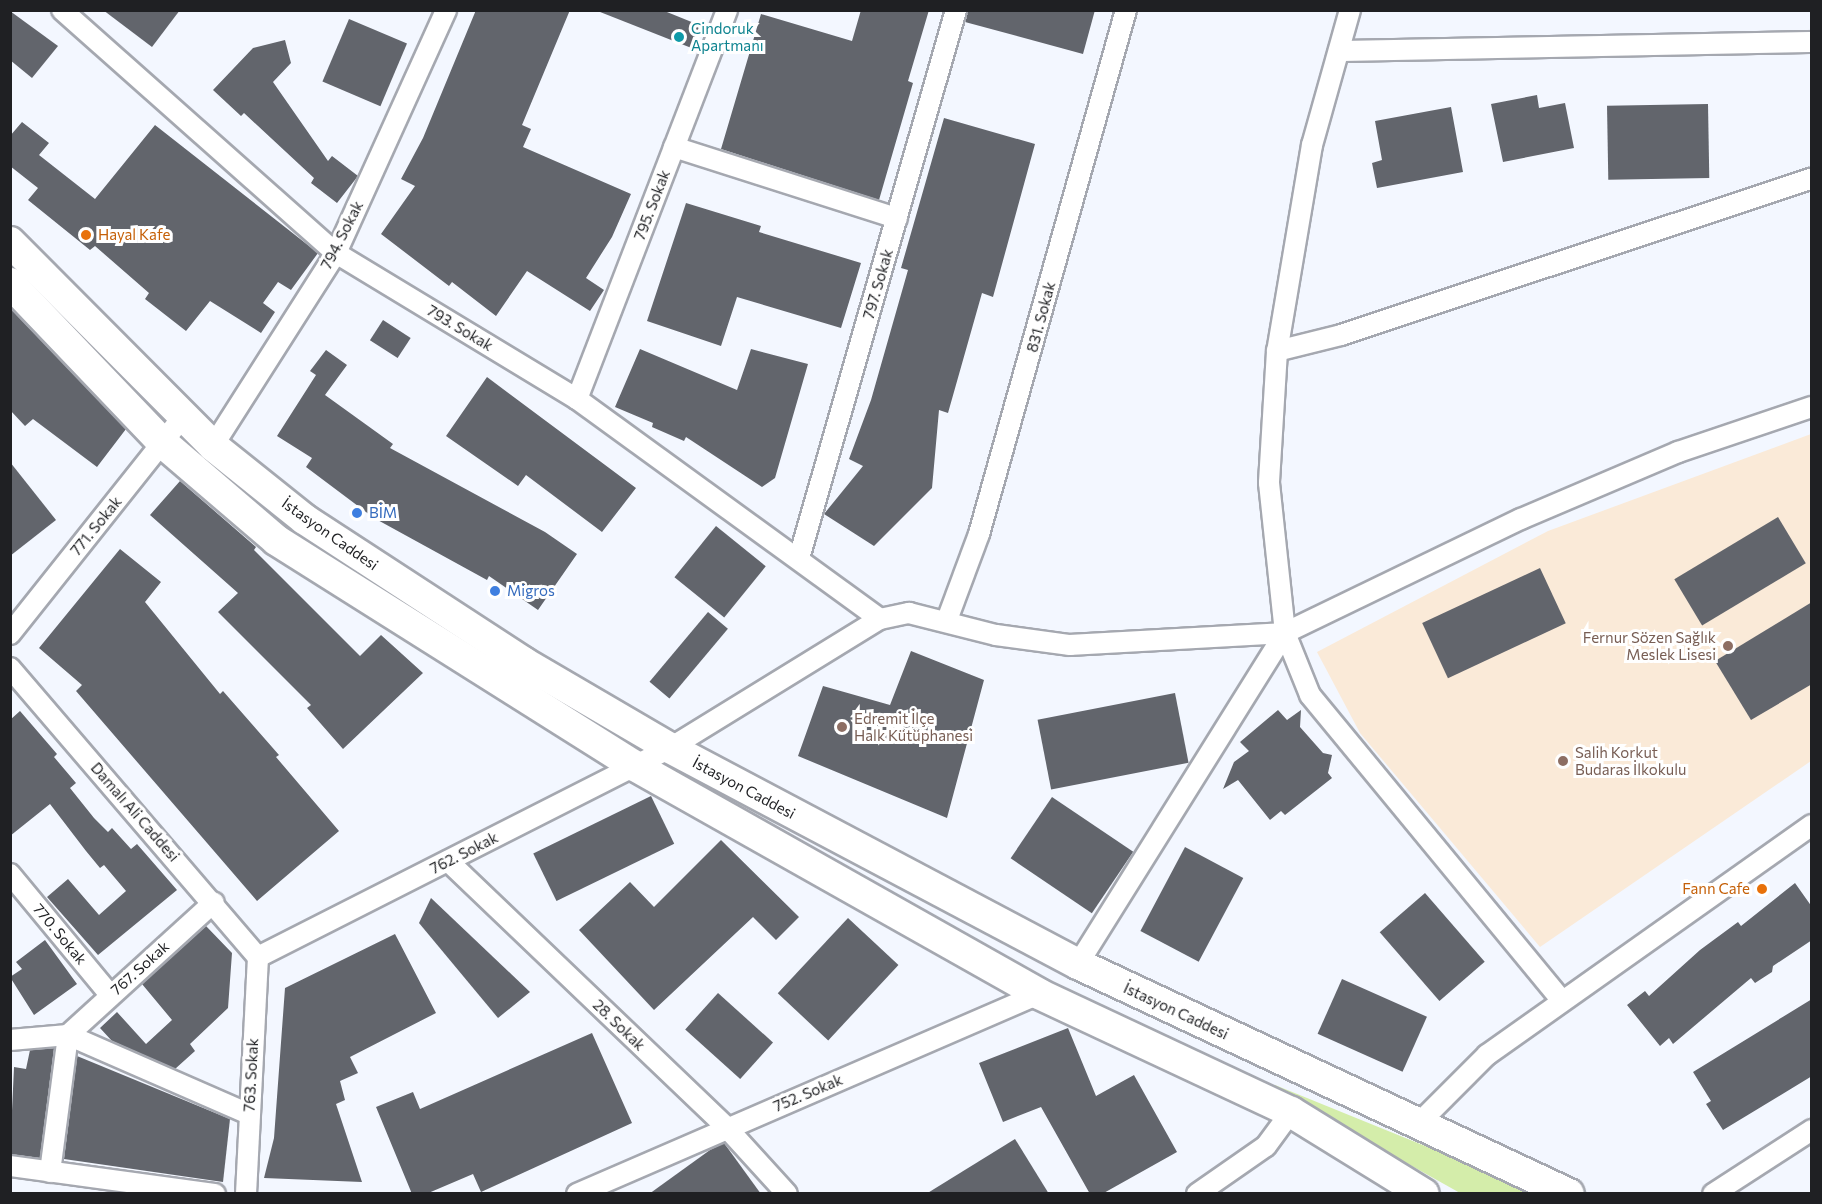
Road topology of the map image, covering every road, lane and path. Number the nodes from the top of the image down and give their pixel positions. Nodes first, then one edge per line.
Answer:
1 (446, 10) edge
2 (727, 10) edge
3 (956, 10) edge
4 (1126, 10) edge
5 (1350, 10) edge
6 (69, 13) edge
7 (1812, 42) edge
8 (1339, 51) junction
9 (674, 147) junction
10 (1812, 178) edge
11 (897, 218) junction
12 (10, 242) edge
13 (336, 253) junction
14 (10, 283) edge
15 (1277, 351) junction
16 (577, 399) junction
17 (1812, 407) edge
18 (182, 418) junction
19 (163, 443) junction
20 (213, 446) junction
21 (799, 558) junction
22 (880, 619) junction
23 (947, 620) junction
24 (1285, 633) junction
25 (10, 634) edge
26 (10, 668) edge
27 (670, 748) junction
28 (635, 766) junction
29 (1812, 825) edge
30 (448, 861) junction
31 (10, 874) edge
32 (214, 902) junction
33 (258, 957) junction
34 (1078, 964) junction
35 (1039, 993) junction
36 (110, 994) junction
37 (1562, 1001) junction
38 (68, 1035) junction
39 (10, 1040) edge
40 (1291, 1113) junction
41 (249, 1114) junction
42 (1419, 1123) junction
43 (727, 1128) junction
44 (1812, 1130) edge
45 (10, 1166) edge
46 (50, 1172) junction
47 (215, 1194) edge
48 (246, 1194) edge
49 (577, 1194) edge
50 (787, 1194) edge
51 (1197, 1194) edge
52 (1424, 1194) edge
53 (1569, 1194) edge
54 (1713, 1194) edge

1 - 13 street, 794. Sokak
2 - 9 street, 795. Sokak
3 - 11 street, 797. Sokak
4 - 23 street, 831. Sokak
5 - 8 street
6 - 13 street, 793. Sokak
7 - 8 street
8 - 15 street
9 - 11 street
9 - 16 street, 795. Sokak
10 - 15 street
11 - 21 street, 797. Sokak
12 - 18 main road, İstasyon Caddesi
13 - 16 street, 793. Sokak
13 - 20 street, 794. Sokak
14 - 19 main road, İstasyon Caddesi
15 - 24 street
16 - 21 street, 793. Sokak
17 - 24 street
18 - 19 street, 771. Sokak
18 - 20 main road, İstasyon Caddesi
19 - 25 street, 771. Sokak
19 - 28 main road, İstasyon Caddesi
20 - 27 main road, İstasyon Caddesi
21 - 22 street, 793. Sokak
22 - 23 street
22 - 27 street, 762. Sokak
23 - 24 street
24 - 34 street
24 - 37 street
26 - 32 street, Damalı Ali Caddesi
27 - 28 street, 762. Sokak
27 - 34 main road, İstasyon Caddesi
28 - 30 street, 762. Sokak
28 - 35 main road, İstasyon Caddesi
29 - 37 street
30 - 33 street, 762. Sokak
30 - 43 street, 28. Sokak
31 - 36 street, 770. Sokak
32 - 33 street, Damalı Ali Caddesi
32 - 36 street, 767. Sokak
33 - 41 street, 763. Sokak
34 - 42 main road, İstasyon Caddesi
35 - 40 main road, İstasyon Caddesi
35 - 43 street, 752. Sokak
36 - 38 street, 767. Sokak
37 - 42 street
38 - 39 street
38 - 41 street
38 - 46 street
40 - 51 street
40 - 52 main road, İstasyon Caddesi
41 - 48 street, 763. Sokak
42 - 53 main road, İstasyon Caddesi
43 - 49 street, 752. Sokak
43 - 50 street, 28. Sokak
44 - 54 street
45 - 46 street
46 - 47 street

